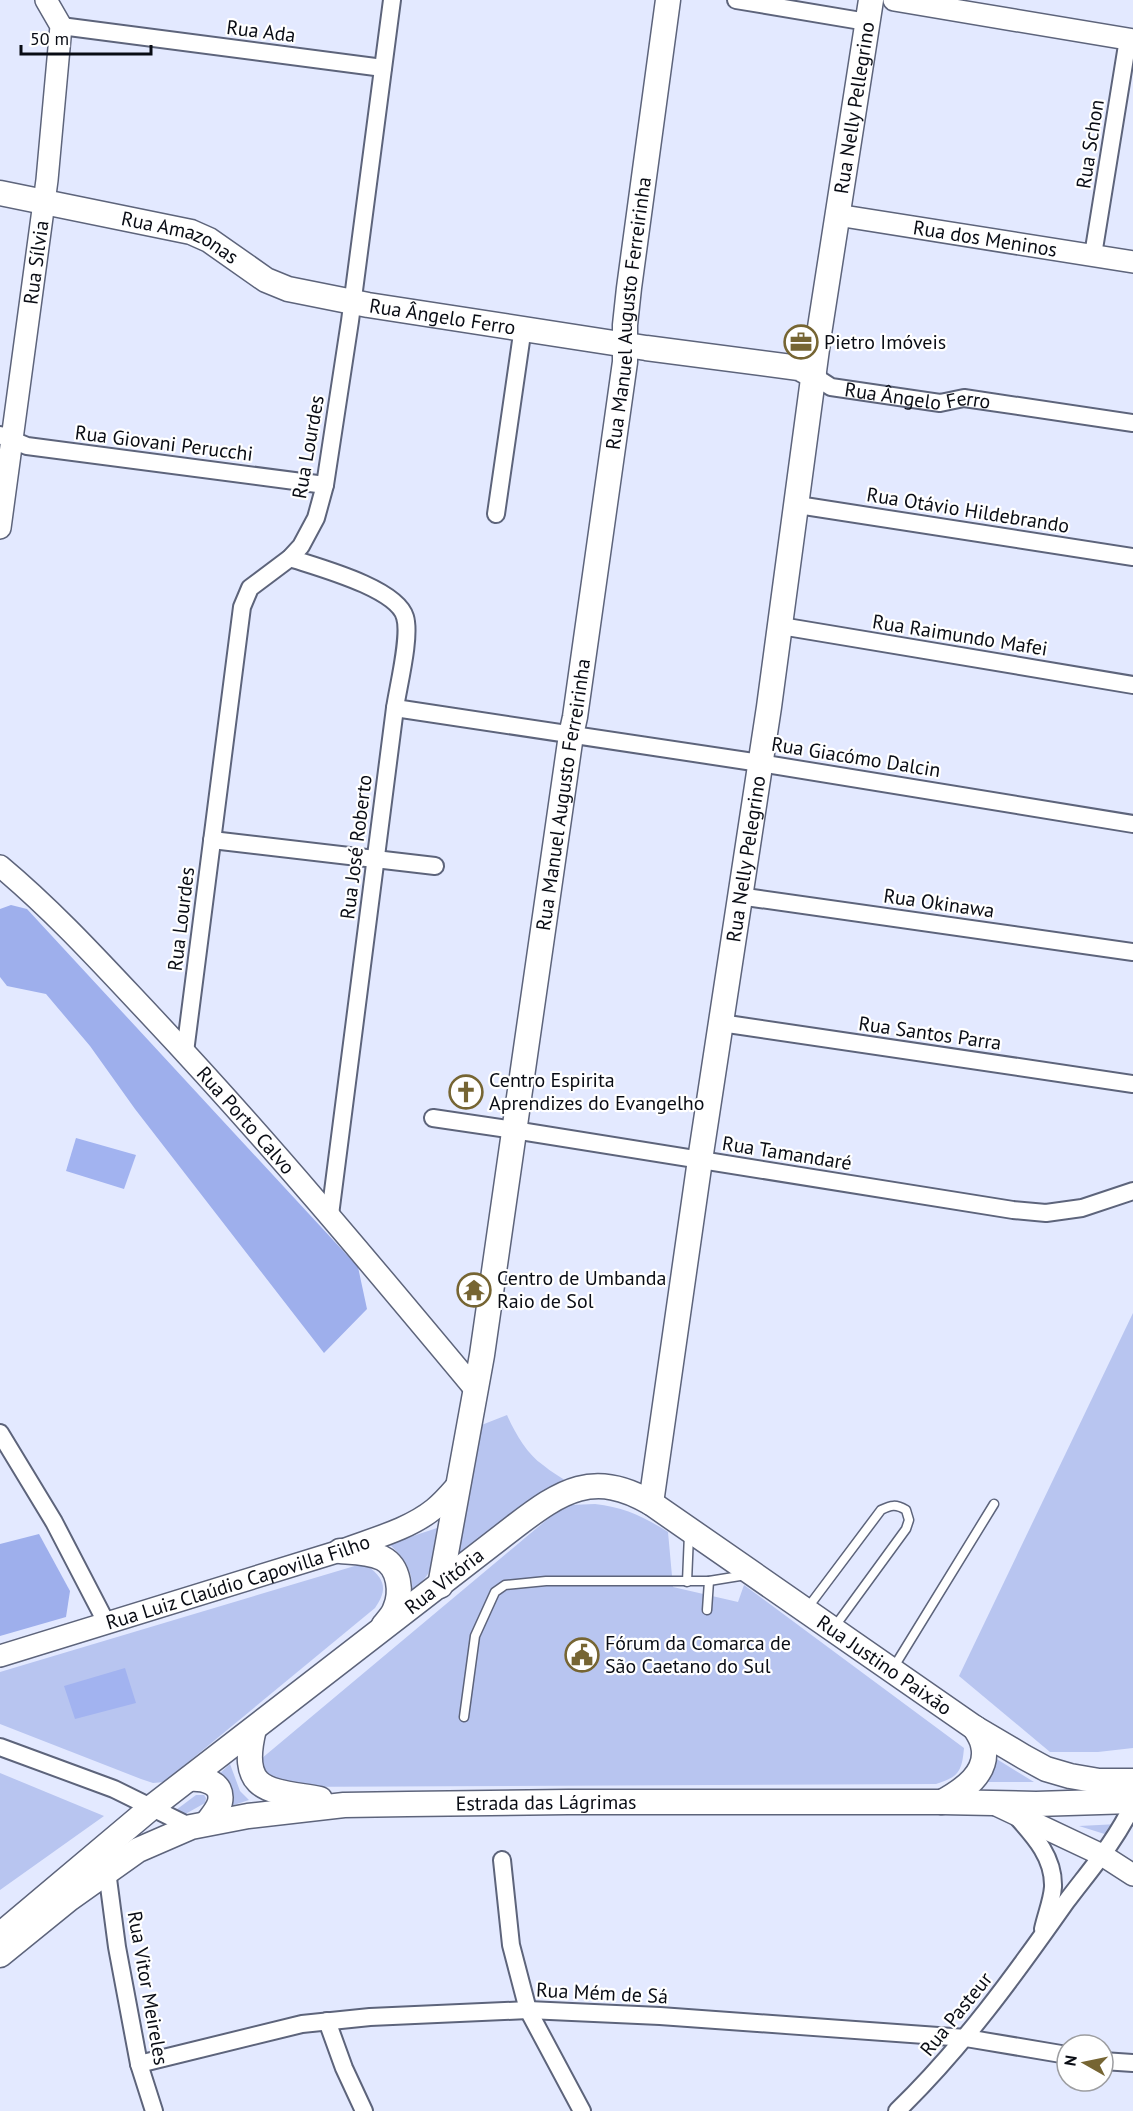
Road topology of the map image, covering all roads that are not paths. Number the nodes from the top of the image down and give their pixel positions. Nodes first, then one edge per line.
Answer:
1 (46, 0) edge
2 (392, 0) edge
3 (668, 0) edge
4 (735, 0) edge
5 (894, 0) edge
6 (869, 11) edge
7 (62, 26) junction
8 (1131, 40) edge
9 (383, 68) junction
10 (0, 193) edge
11 (44, 202) junction
12 (837, 215) junction
13 (1093, 255) junction
14 (1133, 262) edge
15 (352, 302) junction
16 (523, 327) junction
17 (625, 344) junction
18 (814, 376) junction
19 (1133, 423) edge
20 (6, 438) edge
21 (325, 485) junction
22 (798, 505) junction
23 (496, 514) dead end
24 (0, 528) edge
25 (1133, 557) edge
26 (290, 558) junction
27 (781, 626) junction
28 (1133, 685) edge
29 (395, 708) junction
30 (571, 735) junction
31 (760, 763) junction
32 (1133, 824) edge
33 (212, 840) junction
34 (375, 858) junction
35 (0, 866) edge
36 (435, 866) dead end
37 (739, 896) junction
38 (1133, 952) edge
39 (721, 1023) junction
40 (185, 1052) junction
41 (1133, 1084) edge
42 (433, 1118) dead end
43 (514, 1130) junction
44 (700, 1160) junction
45 (1133, 1191) edge
46 (330, 1215) junction
47 (476, 1389) junction
48 (0, 1433) edge
49 (460, 1482) junction
50 (651, 1503) junction
51 (994, 1504) dead end
52 (689, 1529) junction
53 (340, 1551) junction
54 (752, 1573) junction
55 (709, 1581) junction
56 (687, 1582) junction
57 (440, 1586) junction
58 (707, 1610) dead end
59 (805, 1610) junction
60 (107, 1624) junction
61 (833, 1629) junction
62 (377, 1634) junction
63 (0, 1656) edge
64 (892, 1670) junction
65 (464, 1717) dead end
66 (975, 1728) junction
67 (254, 1729) junction
68 (0, 1747) edge
69 (189, 1779) junction
70 (1133, 1782) edge
71 (942, 1802) junction
72 (1133, 1803) edge
73 (344, 1805) junction
74 (152, 1807) junction
75 (1003, 1808) junction
76 (199, 1825) junction
77 (1102, 1855) junction
78 (502, 1860) dead end
79 (107, 1871) junction
80 (1133, 1875) edge
81 (0, 1935) edge
82 (1041, 1938) junction
83 (0, 1954) edge
84 (528, 2010) junction
85 (327, 2021) junction
86 (966, 2038) junction
87 (1055, 2053) edge
88 (1115, 2062) edge
89 (1133, 2063) edge
90 (139, 2064) junction
91 (154, 2111) edge
92 (364, 2111) edge
93 (582, 2111) edge
94 (897, 2111) edge

1 - 7 street
2 - 9 street, Rua Lourdes
3 - 17 main road, Rua Manuel Augusto Ferreirinha
4 - 6 street
5 - 8 street
6 - 12 main road, Rua Nelly Pellegrino
7 - 9 street, Rua Ada
7 - 11 street, Rua Sílvia
8 - 13 street, Rua Schon
9 - 15 street, Rua Lourdes
10 - 11 main road, Rua Amazonas
11 - 15 main road, Rua Amazonas
11 - 20 street, Rua Sílvia
12 - 13 street, Rua dos Meninos
12 - 18 main road, Rua Nelly Pelegrino
13 - 14 street, Rua dos Meninos
15 - 16 main road, Rua Ângelo Ferro
15 - 21 street, Rua Lourdes
16 - 17 main road, Rua Ângelo Ferro
16 - 23 street
17 - 18 main road, Rua Ângelo Ferro
17 - 30 main road, Rua Manuel Augusto Ferreirinha
18 - 19 street, Rua Ângelo Ferro
18 - 22 main road, Rua Nelly Pelegrino
20 - 21 street, Rua Giovani Perucchi
20 - 24 street, Rua Sílvia
21 - 26 street, Rua Lourdes
22 - 25 street, Rua Otávio Hildebrando
22 - 27 main road, Rua Nelly Pelegrino
26 - 29 street, Rua José Roberto
26 - 33 street, Rua Lourdes
27 - 28 street, Rua Raimundo Mafei
27 - 31 main road, Rua Nelly Pelegrino
29 - 30 street, Rua Giacómo Dalcin
29 - 34 street, Rua José Roberto
30 - 31 street, Rua Giacómo Dalcin
30 - 43 main road, Rua Manuel Augusto Ferreirinha
31 - 32 street, Rua Giacómo Dalcin
31 - 37 main road, Rua Nelly Pelegrino
33 - 34 street
33 - 40 street, Rua Lourdes
34 - 36 street
34 - 46 street, Rua José Roberto
35 - 40 street, Rua Porto Calvo
37 - 38 street, Rua Okinawa
37 - 39 main road, Rua Nelly Pelegrino
39 - 41 street, Rua Santos Parra
39 - 44 main road, Rua Nelly Pelegrino
40 - 46 street, Rua Porto Calvo
42 - 43 street, Rua Tamandaré
43 - 44 street, Rua Tamandaré
43 - 47 main road, Rua Manuel Augusto Ferreirinha
44 - 45 street, Rua Tamandaré
44 - 50 main road, Rua Nelly Pelegrino
46 - 47 street, Rua Porto Calvo
47 - 49 main road, Rua Manuel Augusto Ferreirinha
48 - 60 street
49 - 53 street, Rua Luiz Claúdio Capovilla Filho
49 - 57 main road, Rua Manuel Augusto Ferreirinha
50 - 52 main road, Rua Justino Paixão
50 - 57 main road, Rua Vitória
51 - 64 lane
52 - 54 main road, Rua Justino Paixão
52 - 56 lane
53 - 60 street, Rua Luiz Claúdio Capovilla Filho
53 - 62 main road
54 - 55 lane
54 - 59 main road, Rua Justino Paixão
55 - 56 lane
55 - 58 lane
56 - 65 lane
57 - 62 main road, Rua Vitória
59 - 61 main road, Rua Justino Paixão
59 - 61 lane
60 - 63 street, Rua Luiz Claúdio Capovilla Filho
61 - 64 main road, Rua Justino Paixão
62 - 67 main road, Rua Vitória
64 - 66 main road, Rua Justino Paixão
66 - 70 main road, Rua Justino Paixão
66 - 71 main road
67 - 69 main road
67 - 73 main road
68 - 74 street
69 - 74 main road
69 - 76 main road
71 - 73 main road, Estrada das Lágrimas
71 - 75 main road, Estrada das Lágrimas
72 - 75 main road, Estrada das Lágrimas
72 - 77 street, Rua Pasteur
73 - 76 main road, Estrada das Lágrimas
74 - 76 street
74 - 81 main road
75 - 77 street
75 - 82 street, Rua Pasteur
76 - 79 main road, Estrada das Lágrimas
77 - 80 street
77 - 82 street, Rua Pasteur
78 - 84 street
79 - 83 main road, Estrada das Lágrimas
79 - 90 street, Rua Vitor Meireles
82 - 86 street, Rua Pasteur
84 - 85 street, Rua Mém de Sá
84 - 86 street, Rua Mém de Sá
84 - 93 street
85 - 90 street, Rua Mém de Sá
85 - 92 street
86 - 87 street, Rua Mém de Sá
86 - 94 street, Rua Pasteur
88 - 89 street
90 - 91 street, Rua Vitor Meireles

